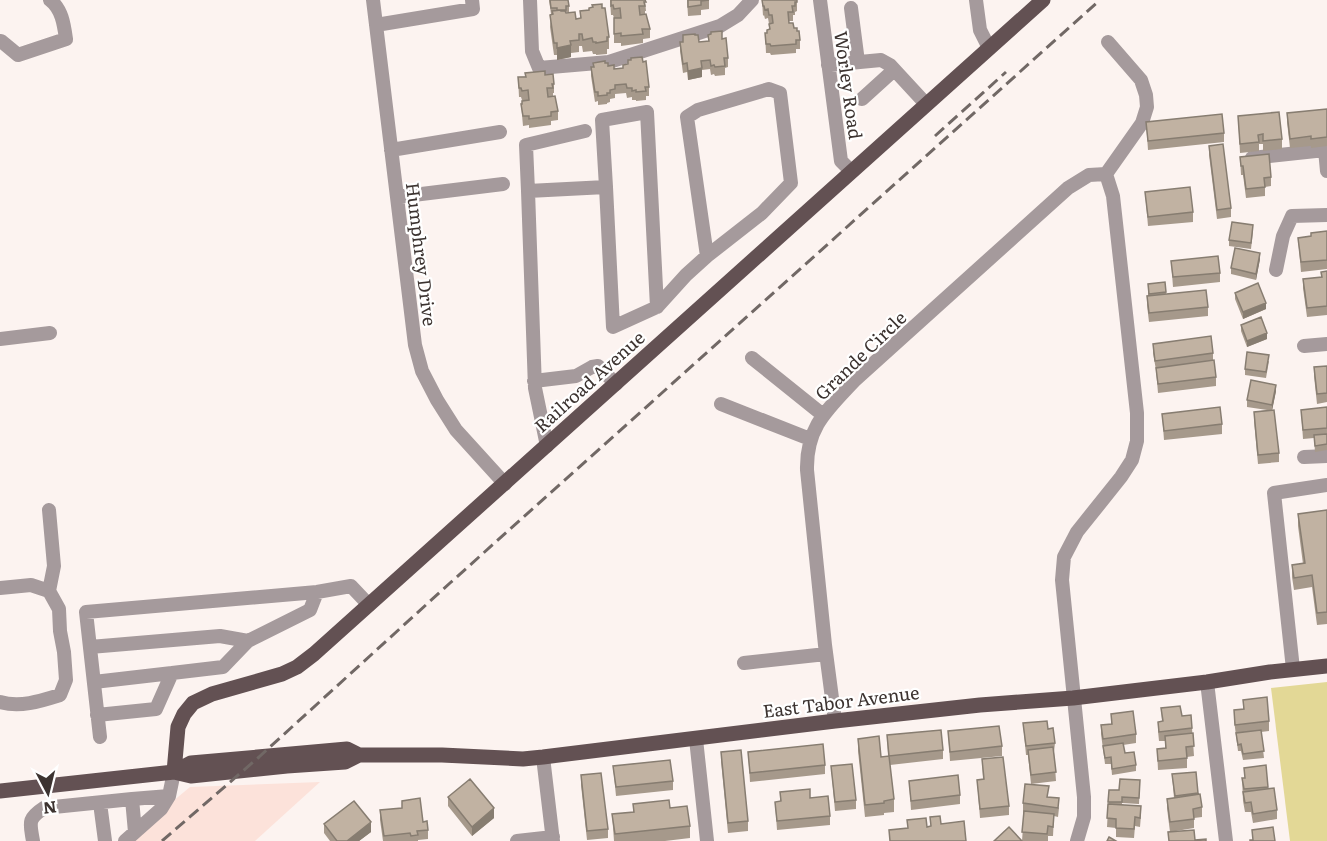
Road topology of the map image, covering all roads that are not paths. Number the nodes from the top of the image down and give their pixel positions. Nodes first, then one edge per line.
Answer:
1 (50, 0) edge
2 (373, 0) edge
3 (472, 0) edge
4 (530, 0) edge
5 (820, 0) edge
6 (976, 0) edge
7 (748, 1) edge
8 (1035, 3) edge
9 (851, 8) dead end
10 (376, 25) junction
11 (0, 37) edge
12 (1108, 42) dead end
13 (989, 48) junction
14 (858, 62) junction
15 (828, 65) junction
16 (894, 70) junction
17 (862, 99) dead end
18 (926, 104) junction
19 (585, 131) dead end
20 (500, 132) dead end
21 (391, 150) junction
22 (1243, 159) edge
23 (851, 171) junction
24 (1327, 171) edge
25 (1106, 174) junction
26 (502, 184) dead end
27 (606, 187) junction
28 (528, 191) junction
29 (397, 197) junction
30 (1327, 215) edge
31 (707, 256) junction
32 (1276, 270) dead end
33 (657, 307) junction
34 (50, 333) dead end
35 (0, 339) edge
36 (1327, 344) edge
37 (1304, 346) dead end
38 (752, 358) dead end
39 (534, 381) junction
40 (616, 384) junction
41 (721, 404) dead end
42 (823, 415) junction
43 (810, 439) junction
44 (547, 446) junction
45 (1327, 456) edge
46 (1304, 457) dead end
47 (505, 484) junction
48 (1327, 485) edge
49 (49, 510) dead end
50 (0, 588) edge
51 (49, 591) junction
52 (317, 592) junction
53 (369, 605) junction
54 (248, 641) junction
55 (90, 647) junction
56 (826, 654) junction
57 (744, 663) dead end
58 (1327, 666) edge
59 (1293, 669) junction
60 (172, 673) junction
61 (94, 682) junction
62 (1207, 682) junction
63 (1073, 698) junction
64 (0, 702) edge
65 (97, 715) junction
66 (835, 721) junction
67 (100, 737) dead end
68 (696, 739) junction
69 (543, 757) junction
70 (174, 772) junction
71 (82, 782) junction
72 (0, 791) edge
73 (168, 796) junction
74 (132, 799) junction
75 (100, 802) junction
76 (83, 804) junction
77 (130, 837) edge
78 (553, 839) edge
79 (33, 841) edge
80 (105, 841) edge
81 (517, 841) edge
82 (707, 841) edge
83 (1077, 841) edge
84 (1226, 841) edge

1 - 11 street
2 - 10 street, Humphrey Drive
3 - 10 street
4 - 7 street
5 - 15 street, Worley Road
6 - 13 street
8 - 13 main road, Railroad Avenue
9 - 14 street
10 - 21 street, Humphrey Drive
12 - 25 street
13 - 18 main road, Railroad Avenue
14 - 15 street
14 - 16 street
15 - 23 street, Worley Road
16 - 17 street
16 - 18 street
18 - 23 main road, Railroad Avenue
19 - 28 street
20 - 21 street
21 - 29 street, Humphrey Drive
22 - 24 street
23 - 40 main road, Railroad Avenue
25 - 42 street, Grande Circle
25 - 63 street
26 - 29 street
27 - 28 street
27 - 33 street
27 - 33 street
28 - 39 street
29 - 47 street, Humphrey Drive
30 - 32 street
31 - 31 street
31 - 33 street
34 - 35 street
36 - 37 street
38 - 42 street
39 - 40 street
39 - 44 street
40 - 44 main road, Railroad Avenue
41 - 43 street
42 - 43 street, Grande Circle
43 - 56 street, Grande Circle
44 - 47 main road, Railroad Avenue
45 - 46 street
47 - 53 main road, Railroad Avenue
48 - 59 street
49 - 51 street
50 - 51 street
51 - 64 street
52 - 53 street
52 - 54 street
52 - 55 street
53 - 70 main road, Railroad Avenue
54 - 55 street
54 - 60 street
55 - 61 street
56 - 57 street
56 - 66 street, Grande Circle
58 - 59 main road, East Tabor Avenue
59 - 62 main road, East Tabor Avenue
60 - 61 street
60 - 65 street
61 - 65 street
62 - 63 main road, East Tabor Avenue
62 - 84 street
63 - 66 main road, East Tabor Avenue
63 - 83 street
65 - 67 street
66 - 68 main road, East Tabor Avenue
68 - 69 main road, East Tabor Avenue
68 - 82 street
69 - 70 main road, East Tabor Avenue
69 - 78 street
70 - 71 main road, East Tabor Avenue
70 - 73 street
71 - 72 main road, East Tabor Avenue
71 - 76 street
73 - 74 street
73 - 77 street
74 - 75 street
74 - 77 street
75 - 76 street
75 - 80 street
76 - 79 street
78 - 81 street

